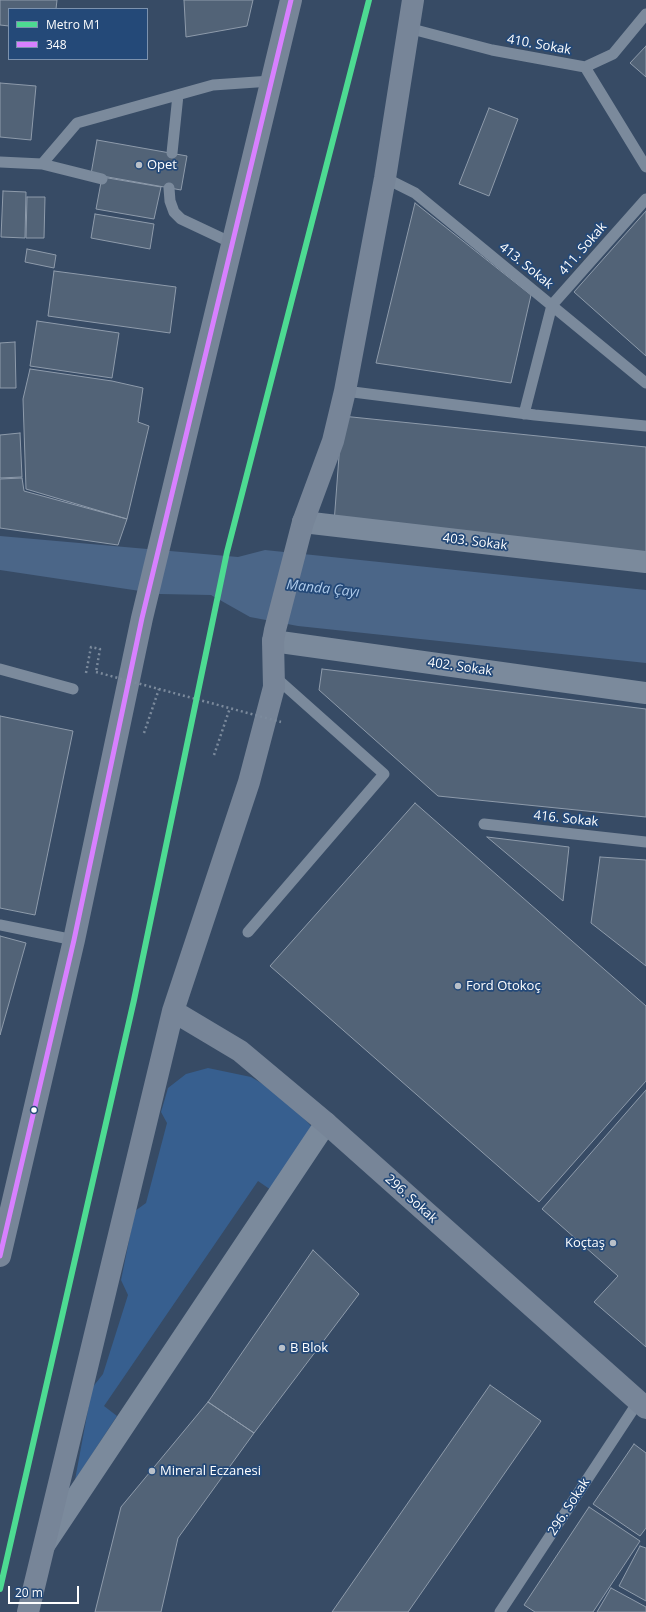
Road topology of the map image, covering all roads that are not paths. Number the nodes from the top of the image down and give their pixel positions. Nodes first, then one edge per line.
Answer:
1 (291, 0) edge
2 (413, 0) edge
3 (646, 14) edge
4 (408, 28) junction
5 (585, 67) junction
6 (271, 81) junction
7 (178, 96) junction
8 (172, 153) dead end
9 (0, 162) edge
10 (42, 164) junction
11 (646, 167) edge
12 (385, 178) junction
13 (102, 179) dead end
14 (166, 189) dead end
15 (646, 199) edge
16 (232, 243) junction
17 (552, 306) junction
18 (646, 383) edge
19 (345, 391) junction
20 (524, 414) junction
21 (646, 426) edge
22 (303, 522) junction
23 (646, 562) edge
24 (274, 635) junction
25 (0, 669) edge
26 (273, 676) junction
27 (73, 689) dead end
28 (646, 693) edge
29 (484, 824) dead end
30 (646, 842) edge
31 (0, 925) edge
32 (248, 932) dead end
33 (74, 940) junction
34 (173, 1011) junction
35 (326, 1123) junction
36 (0, 1256) edge
37 (642, 1405) edge
38 (44, 1545) junction
39 (28, 1612) edge
40 (500, 1612) edge

1 - 6 main road
2 - 4 main road
3 - 5 lane, 410. Sokak
4 - 5 lane, 410. Sokak
4 - 12 main road
5 - 11 lane
6 - 7 lane
6 - 16 main road
7 - 8 lane
7 - 10 lane
9 - 10 lane
10 - 13 lane
12 - 17 lane, 413. Sokak
12 - 19 main road
14 - 16 lane
15 - 17 lane, 411. Sokak
16 - 33 main road
17 - 18 lane, 413. Sokak
17 - 20 lane, 411. Sokak
19 - 20 lane
19 - 22 main road
20 - 21 lane
22 - 23 street, 403. Sokak
22 - 24 main road
24 - 26 main road
24 - 28 street, 402. Sokak
25 - 27 lane
26 - 32 lane
26 - 34 main road
29 - 30 lane, 416. Sokak
31 - 33 lane
33 - 36 main road
34 - 35 main road, 296. Sokak
34 - 38 main road
35 - 37 main road, 296. Sokak
35 - 38 street
37 - 40 lane, 296. Sokak
38 - 39 main road

